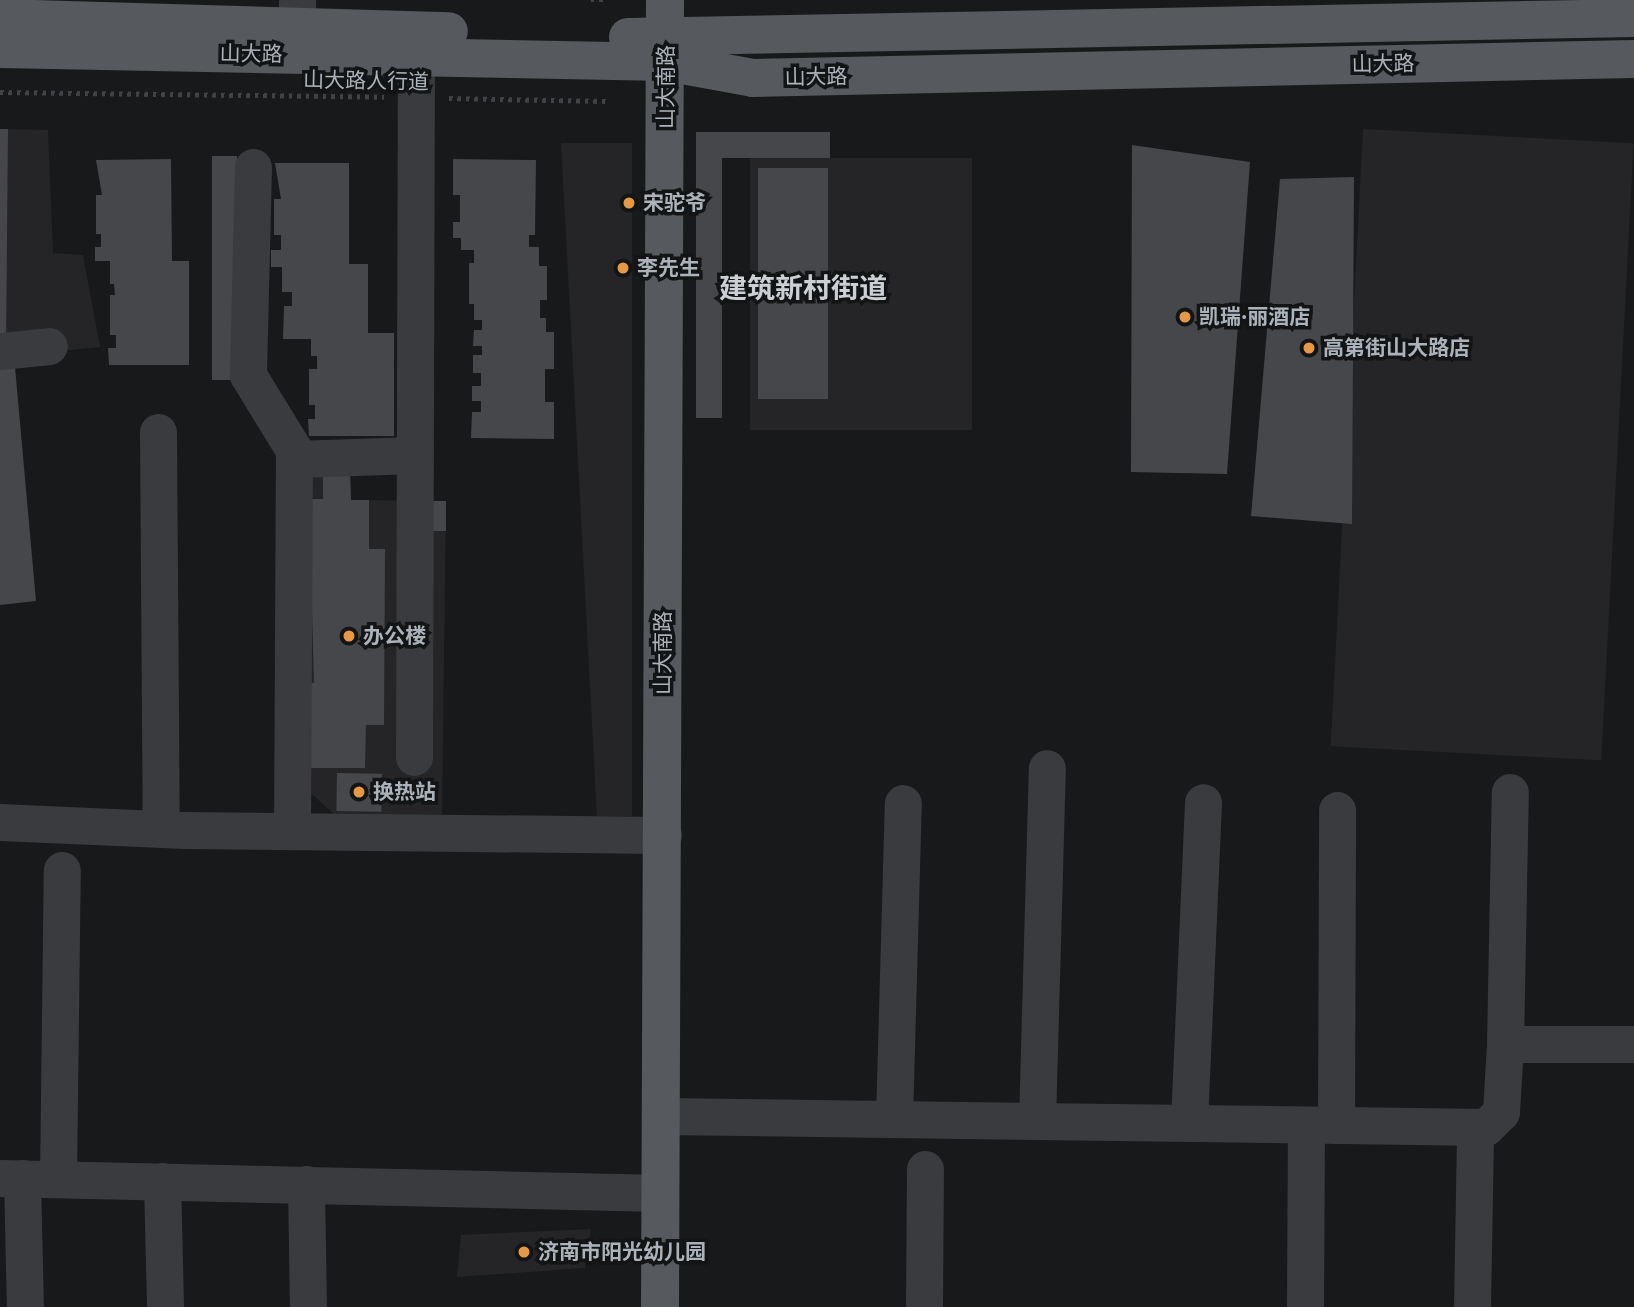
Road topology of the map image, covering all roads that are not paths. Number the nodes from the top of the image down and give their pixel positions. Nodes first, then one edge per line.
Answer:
1 (665, 0) edge
2 (106, 10) edge
3 (297, 13) edge
4 (0, 18) edge
5 (1634, 18) edge
6 (0, 49) edge
7 (666, 50) junction
8 (416, 57) junction
9 (1634, 59) edge
10 (253, 167) dead end
11 (48, 346) dead end
12 (0, 351) edge
13 (158, 432) dead end
14 (415, 455) junction
15 (294, 458) junction
16 (414, 757) dead end
17 (1047, 768) dead end
18 (1510, 792) dead end
19 (1203, 802) dead end
20 (903, 803) dead end
21 (1337, 810) dead end
22 (0, 822) edge
23 (161, 829) junction
24 (292, 831) junction
25 (663, 835) junction
26 (62, 870) dead end
27 (1505, 1044) junction
28 (1634, 1044) edge
29 (661, 1115) junction
30 (894, 1119) junction
31 (1037, 1121) junction
32 (1189, 1123) junction
33 (1321, 1125) junction
34 (1475, 1127) junction
35 (925, 1170) dead end
36 (27, 1178) edge
37 (162, 1181) junction
38 (306, 1184) junction
39 (660, 1193) junction
40 (25, 1307) edge
41 (165, 1307) edge
42 (308, 1307) edge
43 (660, 1307) edge
44 (924, 1307) edge
45 (1306, 1307) edge
46 (1472, 1307) edge

1 - 7 main road, 山大南路
2 - 3 main road, 山大路
2 - 4 main road, 山大路
3 - 7 main road, 山大路
5 - 7 main road, 山大路
6 - 8 main road, 山大路
7 - 8 main road, 山大路
7 - 9 main road, 山大路
7 - 25 main road, 山大南路
8 - 14 street
10 - 15 street
11 - 12 street
13 - 23 street
14 - 15 street
14 - 16 street
15 - 24 street
17 - 31 street
18 - 27 street
19 - 32 street
20 - 30 street
21 - 33 street
22 - 23 street
23 - 24 street
24 - 25 street
25 - 29 main road, 山大南路
26 - 36 street
27 - 28 street
27 - 34 street
29 - 30 street
29 - 39 main road, 山大南路
30 - 31 street
31 - 32 street
32 - 33 street
33 - 34 street
33 - 45 street
34 - 46 street
35 - 44 street
36 - 37 street
36 - 40 street
37 - 38 street
37 - 41 street
38 - 39 street
38 - 42 street
39 - 43 main road, 山大南路

